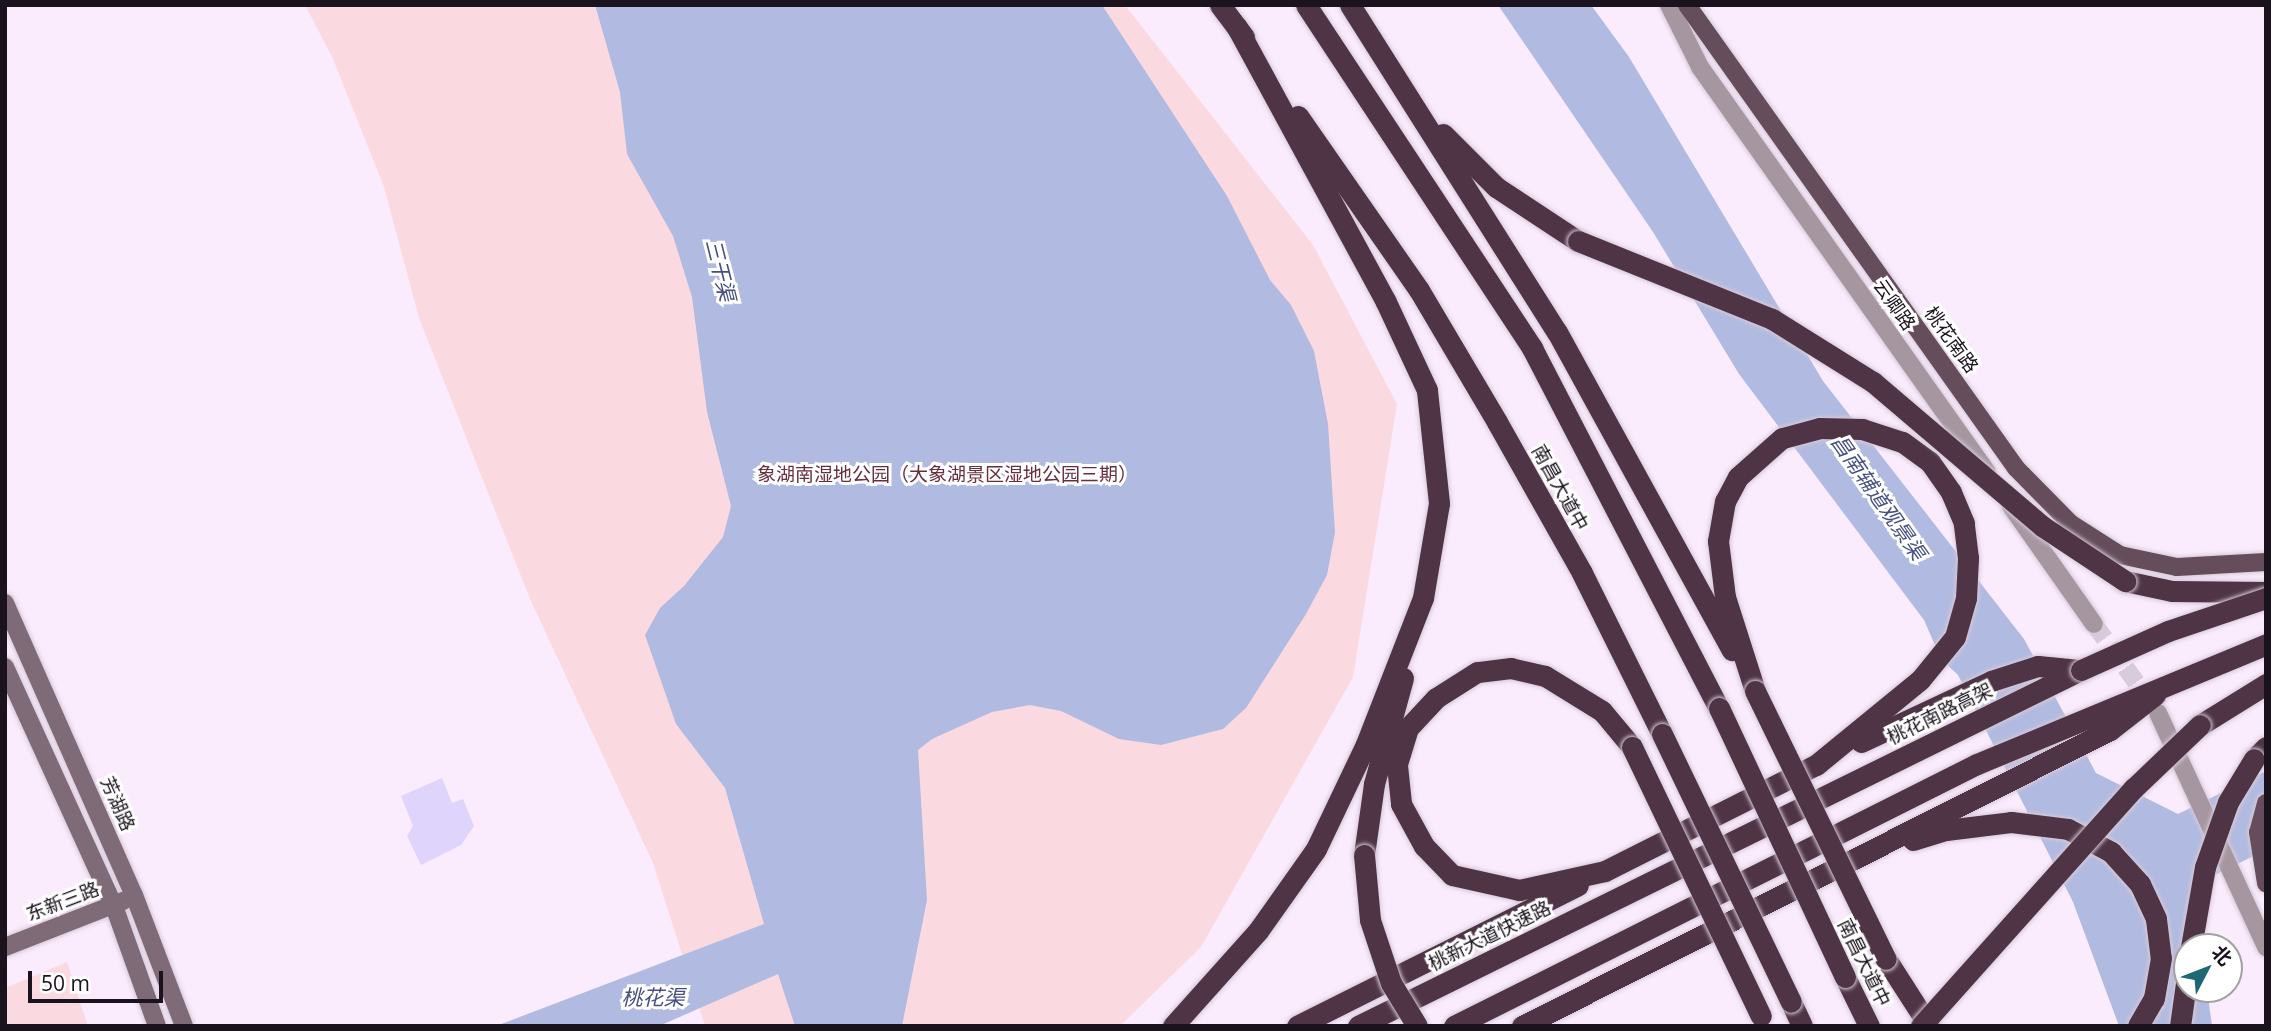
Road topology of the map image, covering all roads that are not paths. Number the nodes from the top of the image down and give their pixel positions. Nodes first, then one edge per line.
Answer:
1 (1220, 5) edge
2 (1306, 5) edge
3 (1352, 5) edge
4 (1669, 5) edge
5 (1688, 5) edge
6 (1237, 27) junction
7 (2266, 562) edge
8 (2266, 592) edge
9 (1423, 598) junction
10 (2266, 598) edge
11 (5, 603) edge
12 (2094, 624) tunnel mouth
13 (2266, 644) edge
14 (5, 667) edge
15 (2081, 670) junction
16 (2179, 677) junction
17 (2266, 684) edge
18 (1755, 691) junction
19 (2158, 713) tunnel mouth
20 (2266, 747) edge
21 (1816, 765) junction
22 (2266, 803) edge
23 (1605, 871) junction
24 (1813, 878) junction
25 (2265, 880) edge
26 (1641, 887) joint
27 (134, 895) junction
28 (114, 906) junction
29 (2194, 933) edge
30 (5, 947) edge
31 (2266, 947) edge
32 (1886, 959) junction
33 (2183, 1003) edge
34 (1763, 1021) edge
35 (157, 1026) edge
36 (184, 1026) edge
37 (1173, 1026) edge
38 (1297, 1026) edge
39 (1358, 1026) edge
40 (1417, 1026) edge
41 (1454, 1026) edge
42 (1522, 1026) edge
43 (1802, 1026) edge
44 (1869, 1026) edge
45 (1919, 1026) edge
46 (1929, 1026) edge
47 (2138, 1026) edge
48 (2180, 1026) edge

1 - 6 highway, 南昌大道中
2 - 44 highway, 南昌大道中, bridge
3 - 8 highway, bridge
3 - 18 highway
4 - 12 street, 云卿路
5 - 7 main road, 桃花南路
6 - 9 highway
6 - 43 highway, 南昌大道中, bridge
9 - 37 highway
9 - 40 highway, bridge
10 - 15 highway, 桃花南路高架, bridge
11 - 27 street, 芳湖路
13 - 16 highway
14 - 28 street
15 - 21 highway
15 - 26 highway, 桃花南路高架
16 - 24 highway
16 - 41 highway
17 - 45 highway, bridge
18 - 21 highway
18 - 32 highway, bridge
19 - 31 street
20 - 29 highway, bridge
21 - 23 highway
22 - 25 main road
23 - 34 highway, bridge
23 - 38 highway
24 - 42 highway
24 - 47 highway
26 - 39 highway, 桃新大道快速路
27 - 28 street, 东新三路
27 - 36 street, 芳湖路
28 - 30 street, 东新三路
28 - 35 street
32 - 45 highway
32 - 46 highway
33 - 48 highway

